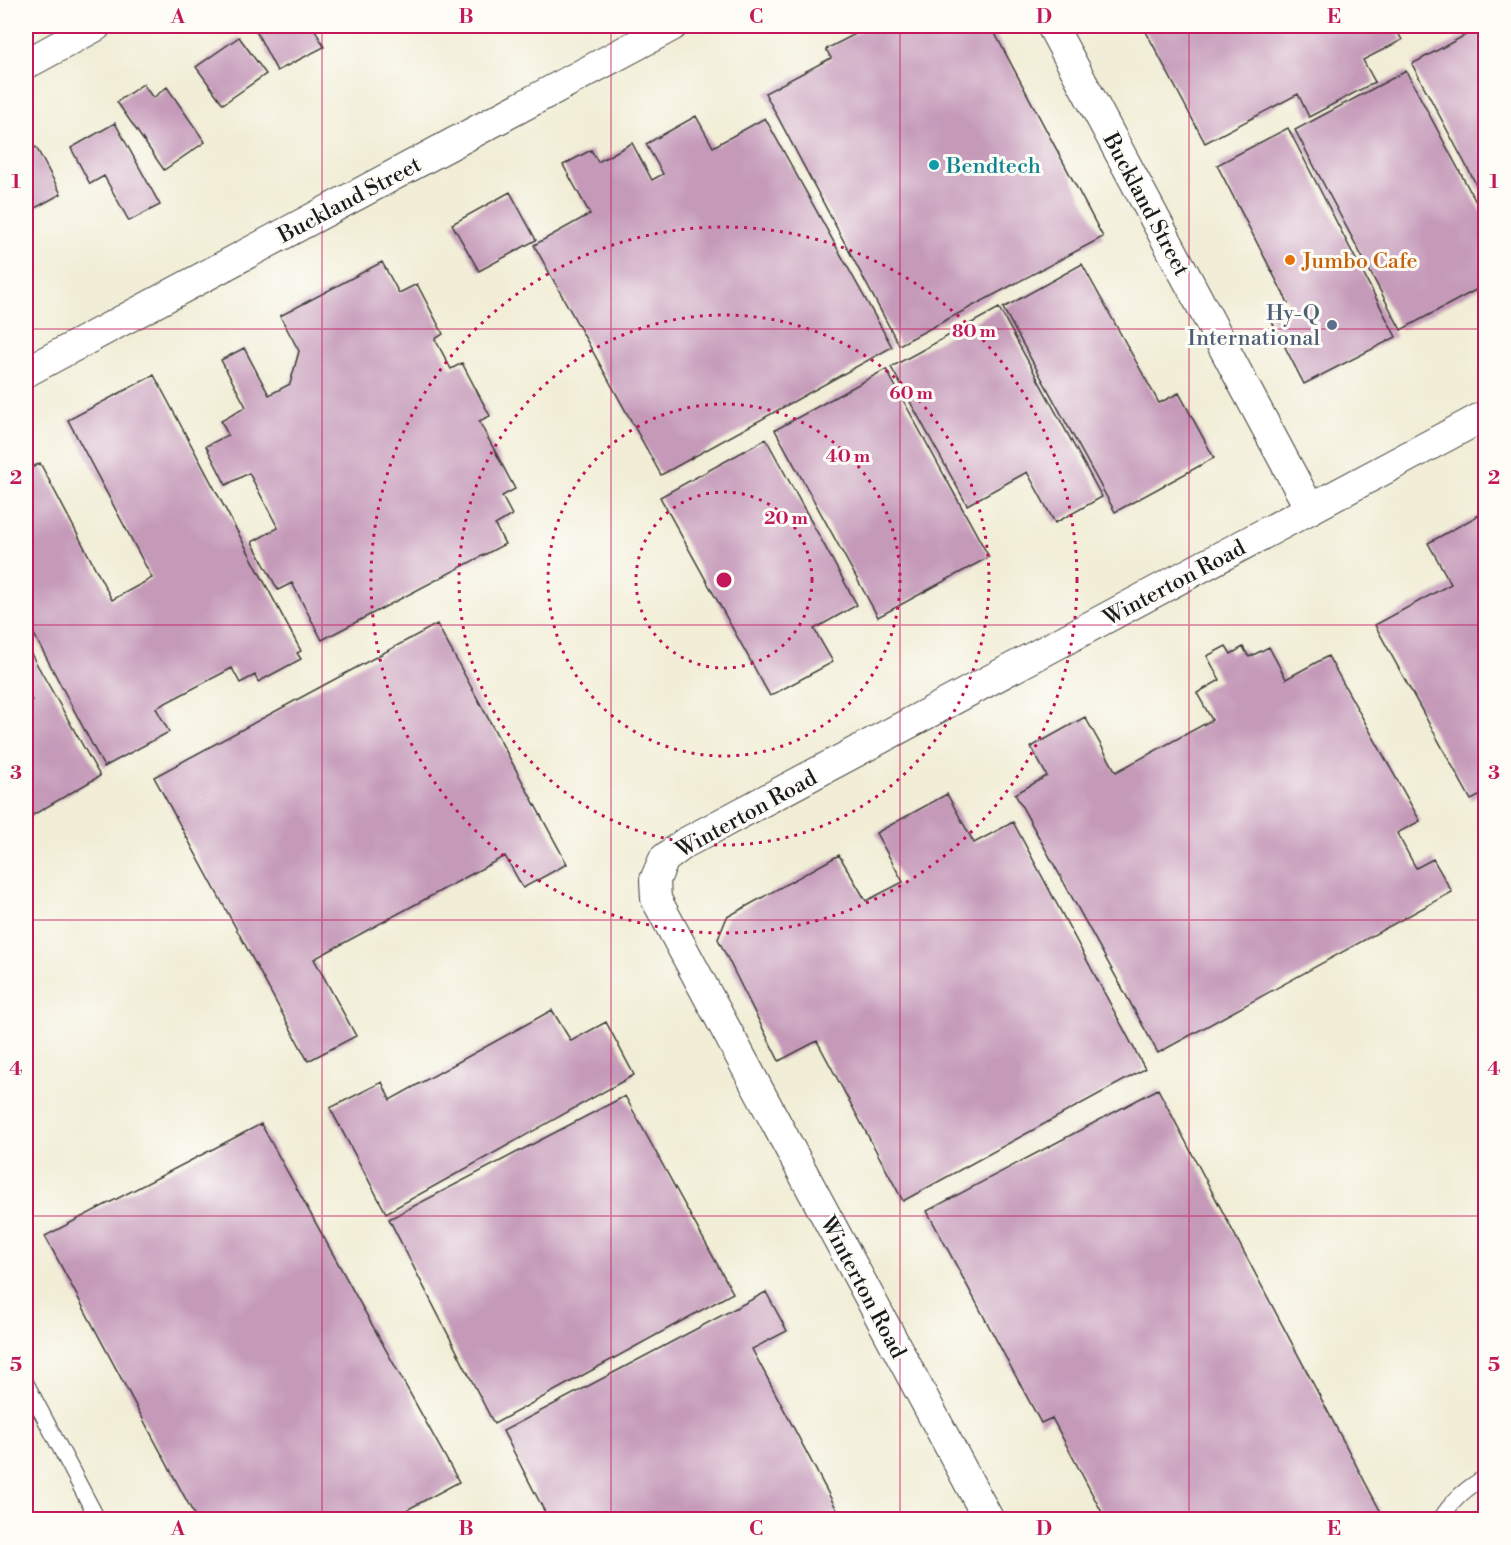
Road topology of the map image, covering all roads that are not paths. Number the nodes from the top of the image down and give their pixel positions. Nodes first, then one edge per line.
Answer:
1 (96, 26) edge
2 (672, 26) edge
3 (1052, 26) edge
4 (26, 63) edge
5 (26, 372) edge
6 (1485, 415) edge
7 (1310, 509) junction
8 (26, 1383) edge
9 (1485, 1477) edge
10 (98, 1520) edge
11 (989, 1520) edge
12 (1440, 1520) edge

1 - 4 street
2 - 5 street, Buckland Street
3 - 7 street, Buckland Street
6 - 7 street, Winterton Road
7 - 11 street, Winterton Road
8 - 10 lane
9 - 12 lane

